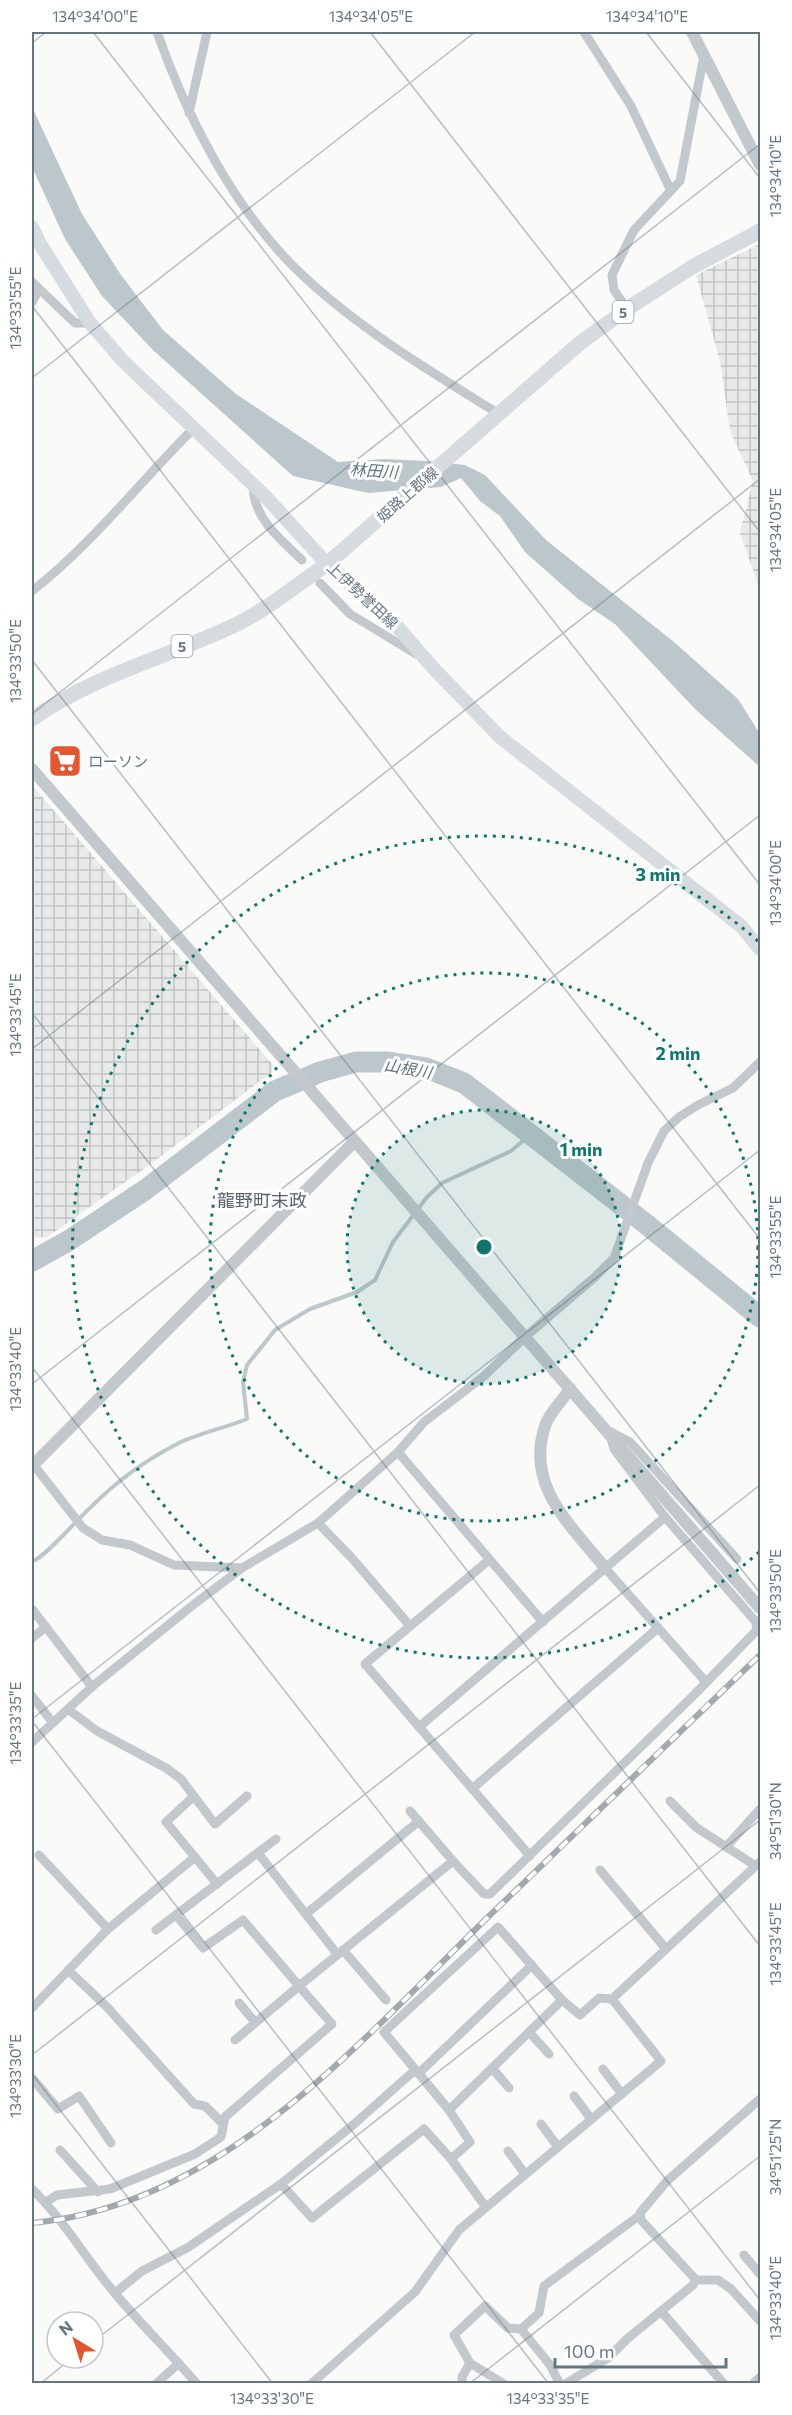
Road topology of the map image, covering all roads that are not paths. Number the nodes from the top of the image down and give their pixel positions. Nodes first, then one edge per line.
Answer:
1 (157, 32) edge
2 (207, 32) edge
3 (584, 32) edge
4 (692, 32) edge
5 (704, 55) junction
6 (189, 113) junction
7 (760, 165) edge
8 (670, 189) junction
9 (32, 227) edge
10 (760, 231) edge
11 (35, 286) edge
12 (32, 302) edge
13 (627, 309) junction
14 (90, 323) junction
15 (499, 414) junction
16 (193, 429) junction
17 (253, 485) junction
18 (302, 560) dead end
19 (327, 564) junction
20 (320, 583) dead end
21 (32, 591) edge
22 (426, 660) junction
23 (32, 719) edge
24 (32, 769) edge
25 (760, 949) edge
26 (760, 1062) edge
27 (354, 1142) junction
28 (525, 1337) junction
29 (570, 1388) junction
30 (609, 1431) junction
31 (398, 1452) junction
32 (32, 1465) edge
33 (665, 1517) junction
34 (318, 1523) junction
35 (737, 1559) dead end
36 (489, 1560) junction
37 (242, 1568) junction
38 (605, 1568) junction
39 (760, 1608) edge
40 (32, 1609) edge
41 (543, 1622) junction
42 (410, 1626) junction
43 (46, 1627) junction
44 (658, 1628) junction
45 (32, 1638) edge
46 (706, 1682) junction
47 (92, 1687) junction
48 (32, 1696) edge
49 (69, 1710) junction
50 (53, 1723) junction
51 (419, 1727) junction
52 (32, 1742) edge
53 (472, 1789) junction
54 (194, 1796) junction
55 (247, 1796) dead end
56 (670, 1800) dead end
57 (760, 1809) edge
58 (410, 1811) dead end
59 (419, 1821) junction
60 (276, 1839) dead end
61 (726, 1847) junction
62 (258, 1853) junction
63 (39, 1855) dead end
64 (530, 1856) junction
65 (195, 1857) junction
66 (453, 1861) junction
67 (758, 1864) edge
68 (600, 1870) dead end
69 (217, 1884) junction
70 (306, 1914) junction
71 (176, 1915) junction
72 (108, 1929) junction
73 (156, 1930) dead end
74 (666, 1949) junction
75 (340, 1952) junction
76 (532, 1965) junction
77 (68, 1970) junction
78 (298, 1986) junction
79 (612, 1999) junction
80 (386, 2000) dead end
81 (562, 2000) junction
82 (239, 2003) dead end
83 (32, 2008) edge
84 (255, 2022) junction
85 (529, 2032) junction
86 (235, 2040) dead end
87 (549, 2054) dead end
88 (492, 2068) junction
89 (603, 2069) dead end
90 (417, 2072) junction
91 (32, 2078) edge
92 (509, 2088) dead end
93 (622, 2094) junction
94 (574, 2096) dead end
95 (760, 2099) edge
96 (449, 2110) junction
97 (591, 2119) junction
98 (223, 2124) junction
99 (541, 2124) dead end
100 (111, 2143) dead end
101 (558, 2146) junction
102 (60, 2150) dead end
103 (508, 2151) dead end
104 (450, 2159) junction
105 (525, 2174) junction
106 (281, 2184) junction
107 (32, 2188) edge
108 (98, 2192) junction
109 (45, 2202) junction
110 (485, 2206) junction
111 (640, 2215) junction
112 (744, 2255) dead end
113 (760, 2274) edge
114 (696, 2280) junction
115 (115, 2293) junction
116 (661, 2311) junction
117 (760, 2321) edge
118 (521, 2329) junction
119 (470, 2362) junction
120 (179, 2363) junction
121 (760, 2377) edge
122 (156, 2384) edge
123 (196, 2384) edge
124 (311, 2384) edge
125 (462, 2384) edge
126 (504, 2384) edge
127 (562, 2384) edge
128 (724, 2384) edge
129 (753, 2384) edge

1 - 6 street
2 - 6 street
3 - 8 street
4 - 5 street
5 - 7 street
5 - 8 street
6 - 15 street
8 - 13 street
9 - 14 main road, 上伊勢誉田線
10 - 13 main road, 姫路上郡線 / 5
11 - 12 street
11 - 14 street
13 - 15 main road, 姫路上郡線 / 5
14 - 16 main road, 上伊勢誉田線
15 - 19 main road, 姫路上郡線 / 5
16 - 17 main road, 上伊勢誉田線
16 - 21 street
17 - 18 street
17 - 19 main road, 上伊勢誉田線
19 - 22 main road, 上伊勢誉田線
19 - 23 main road, 姫路上郡線 / 5
20 - 22 street
22 - 25 main road, 上伊勢誉田線
24 - 27 street
26 - 28 street
27 - 28 street
27 - 32 street
28 - 29 street
28 - 31 street
29 - 30 street
29 - 38 street
30 - 33 street
30 - 35 street
30 - 39 street
31 - 34 street
31 - 36 street
32 - 37 street
33 - 38 street
33 - 46 street
34 - 37 street
34 - 42 street
36 - 41 street
36 - 42 street
37 - 47 street
38 - 41 street
38 - 44 street
40 - 43 street
41 - 51 street
42 - 51 street
43 - 45 street
43 - 47 street
44 - 46 street
44 - 53 street
46 - 64 street
47 - 49 street
48 - 50 street
49 - 50 street
49 - 54 street
50 - 52 street
51 - 53 street
53 - 64 street
54 - 55 street
54 - 65 street
56 - 61 street
57 - 61 street
58 - 59 street
59 - 66 street
59 - 70 street
60 - 62 street
61 - 67 street
62 - 69 street
62 - 70 street
63 - 72 street
64 - 66 street
65 - 69 street
65 - 72 street
66 - 75 street
67 - 74 street
68 - 74 street
69 - 71 street
70 - 75 street
71 - 73 street
71 - 78 street
72 - 77 street
74 - 79 street
75 - 78 street
75 - 80 street
76 - 81 street
76 - 90 street
76 - 90 street
77 - 83 street
77 - 98 street
78 - 84 street
78 - 98 street
79 - 81 street
79 - 93 street
81 - 85 street
82 - 84 street
84 - 86 street
85 - 87 street
85 - 88 street
88 - 92 street
88 - 96 street
89 - 93 street
90 - 96 street
90 - 106 street
91 - 100 street
93 - 97 street
94 - 97 street
95 - 111 street
96 - 104 street
97 - 101 street
98 - 108 street
99 - 101 street
101 - 105 street
102 - 108 street
103 - 105 street
104 - 106 street
104 - 110 street
105 - 110 street
106 - 115 street
107 - 109 street
108 - 109 street
109 - 115 street
110 - 124 street
111 - 114 street
111 - 118 street
112 - 113 street
114 - 116 street
114 - 117 street
115 - 120 street
116 - 127 street
116 - 128 street
118 - 119 street
118 - 127 street
119 - 125 street
119 - 126 street
120 - 122 street
120 - 123 street
121 - 129 street

